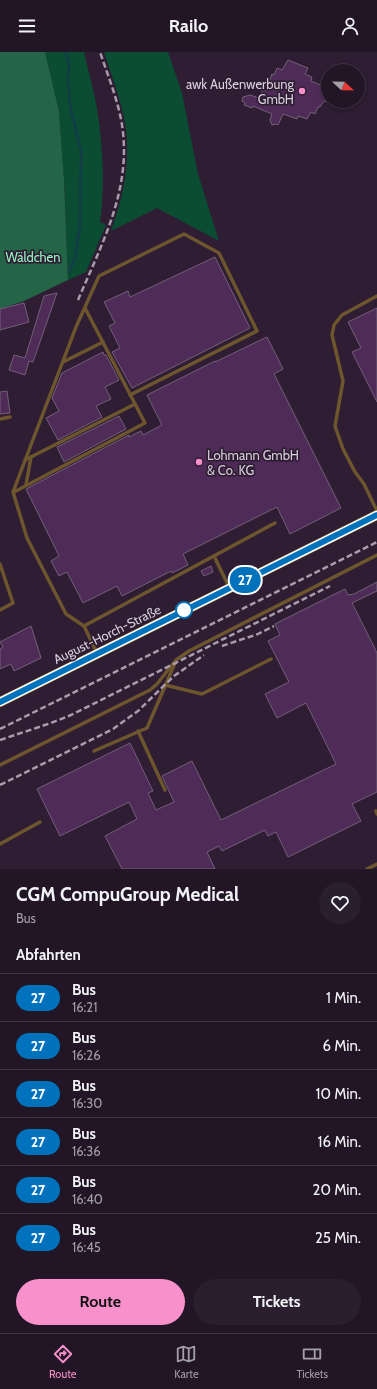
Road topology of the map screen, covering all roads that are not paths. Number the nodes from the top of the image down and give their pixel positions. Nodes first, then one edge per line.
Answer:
1 (377, 296) edge
2 (85, 308) junction
3 (102, 342) junction
4 (62, 362) junction
5 (130, 395) junction
6 (135, 404) junction
7 (10, 417) dead end
8 (0, 419) edge
9 (31, 457) junction
10 (25, 460) junction
11 (26, 485) junction
12 (13, 492) junction
13 (377, 511) edge
14 (377, 515) edge
15 (275, 523) dead end
16 (377, 555) edge
17 (214, 556) junction
18 (0, 564) edge
19 (229, 588) junction
20 (0, 610) edge
21 (84, 626) junction
22 (98, 654) junction
23 (271, 659) dead end
24 (176, 660) junction
25 (165, 685) junction
26 (0, 702) edge
27 (138, 731) junction
28 (94, 751) dead end
29 (0, 765) edge
30 (165, 790) dead end
31 (40, 822) dead end
32 (0, 844) edge
33 (377, 864) edge
34 (368, 869) edge

1 - 13 lane
2 - 3 lane
2 - 4 lane
2 - 5 lane
3 - 4 lane
3 - 5 lane
4 - 10 lane
5 - 6 lane
6 - 9 lane
6 - 11 lane
7 - 8 lane
9 - 10 lane
9 - 11 lane
10 - 12 lane
11 - 12 lane
12 - 21 lane
14 - 19 main road, August-Horch-Straße
15 - 17 lane
16 - 24 lane
17 - 19 lane
17 - 21 lane
18 - 20 lane
19 - 22 main road, August-Horch-Straße
21 - 22 lane
22 - 26 main road, August-Horch-Straße
23 - 25 lane
24 - 25 lane
24 - 29 lane
25 - 27 lane
27 - 28 lane
27 - 30 lane
31 - 32 lane
33 - 34 lane

